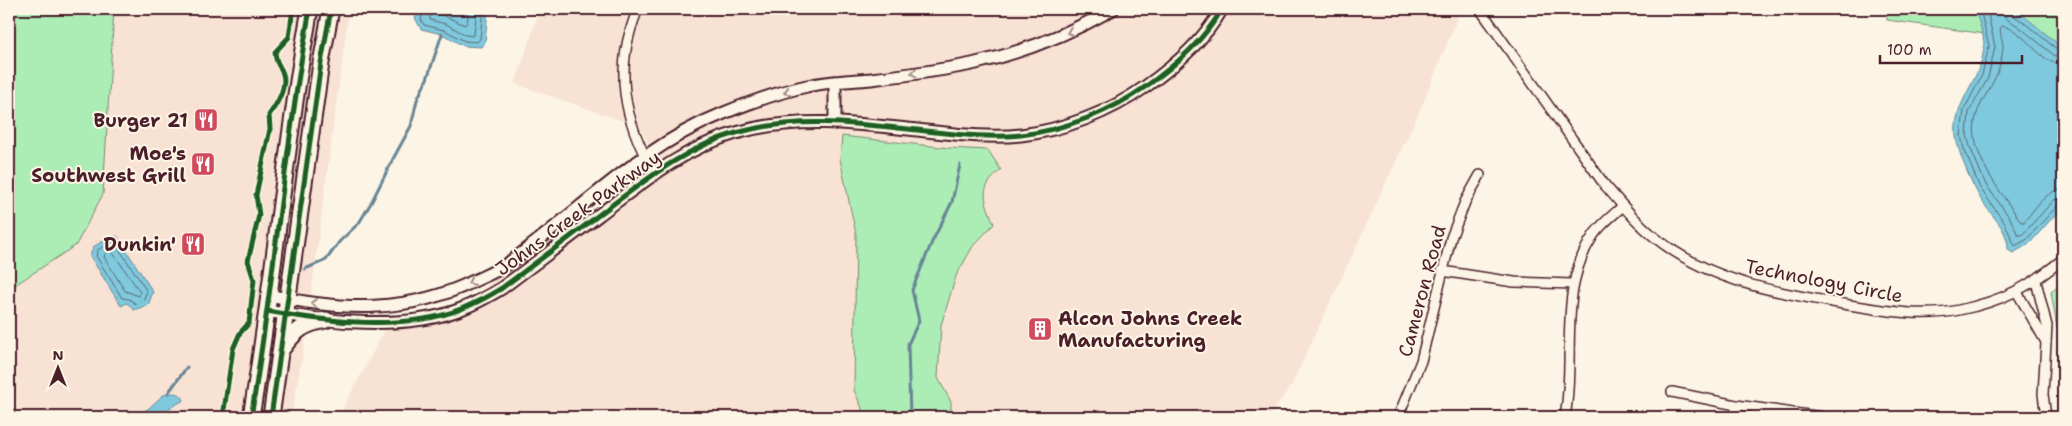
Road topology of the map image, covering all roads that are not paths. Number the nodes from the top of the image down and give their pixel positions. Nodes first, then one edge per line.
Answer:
1 (310, 9) edge
2 (330, 9) edge
3 (638, 9) edge
4 (1113, 9) edge
5 (1222, 9) edge
6 (1480, 9) edge
7 (835, 82) junction
8 (835, 123) junction
9 (644, 156) junction
10 (654, 174) junction
11 (1480, 175) dead end
12 (1623, 206) junction
13 (2063, 260) edge
14 (1442, 271) junction
15 (2036, 281) junction
16 (1573, 284) junction
17 (2017, 292) junction
18 (269, 295) junction
19 (286, 299) junction
20 (267, 311) junction
21 (285, 314) junction
22 (2045, 316) junction
23 (326, 320) junction
24 (2034, 320) junction
25 (2046, 342) junction
26 (280, 352) junction
27 (1672, 392) dead end
28 (1736, 405) junction
29 (251, 417) edge
30 (271, 417) edge
31 (1398, 417) edge
32 (1565, 417) edge
33 (1736, 417) edge
34 (1823, 417) edge
35 (2046, 417) edge

1 - 18 highway
2 - 19 highway
3 - 9 street
4 -> 7 street, Johns Creek Parkway
5 - 8 street, Johns Creek Parkway
6 - 12 street, Technology Circle
7 - 8 street
7 -> 9 street, Johns Creek Parkway
8 - 10 street, Johns Creek Parkway
9 - 10 street
9 -> 19 street, Johns Creek Parkway
10 - 23 street, Johns Creek Parkway
11 - 14 street, Cameron Road
12 - 16 street
12 - 17 street, Technology Circle
13 - 15 street, Technology Circle
14 - 16 street
14 - 31 street, Cameron Road
15 - 17 street, Technology Circle
15 - 22 street
16 - 32 street
17 - 24 street
18 - 19 street, Johns Creek Parkway
18 - 20 highway
19 - 21 highway
20 - 21 street, Johns Creek Parkway
20 - 29 highway
21 - 23 street, Johns Creek Parkway
21 - 26 highway
22 - 24 street
22 - 25 street
23 - 26 highway
24 - 25 street
25 - 35 street
26 - 30 highway
27 - 28 street
28 - 33 street
28 - 34 street

